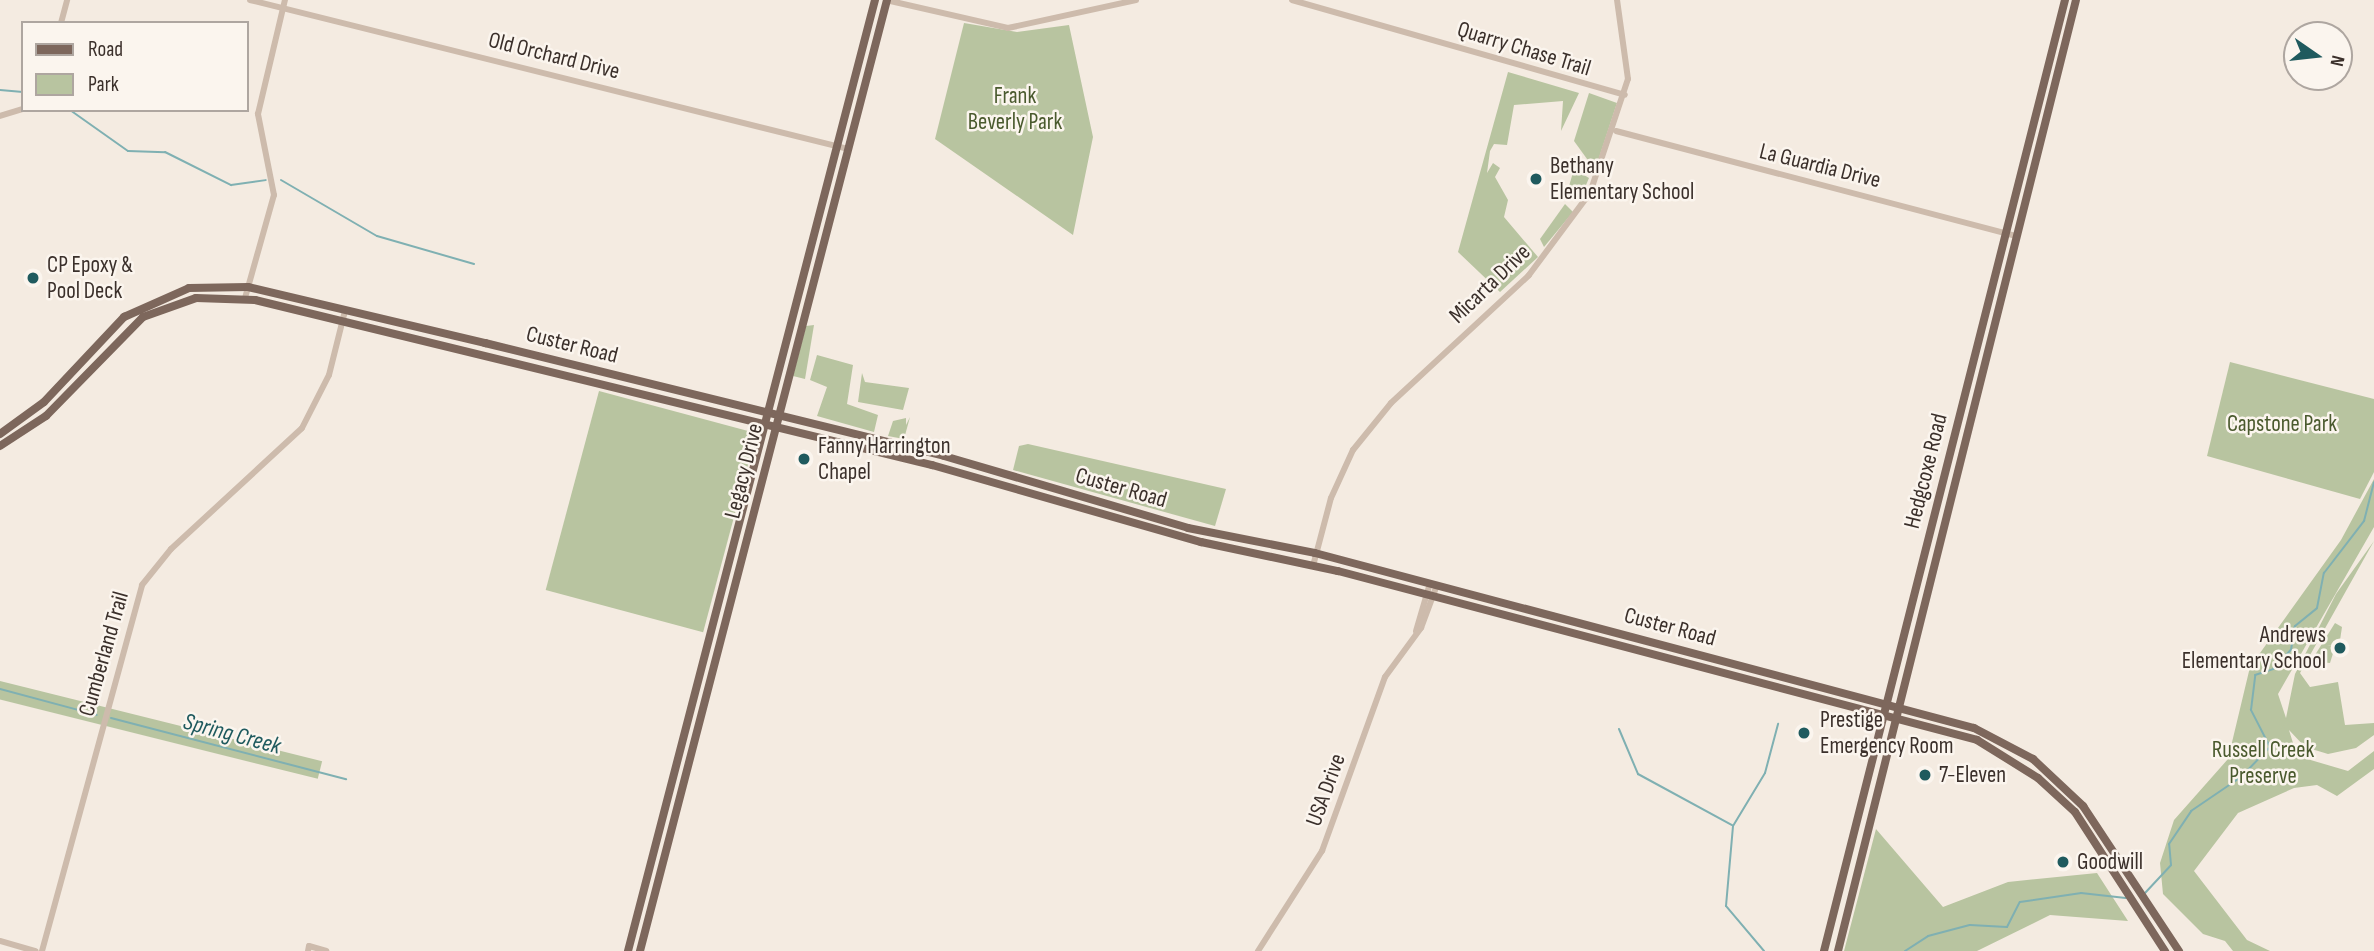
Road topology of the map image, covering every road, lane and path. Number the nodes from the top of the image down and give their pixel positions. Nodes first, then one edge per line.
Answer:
1 (67, 0) edge
2 (250, 0) edge
3 (285, 0) edge
4 (875, 0) edge
5 (886, 0) edge
6 (1136, 0) edge
7 (1292, 0) edge
8 (1617, 0) edge
9 (2065, 0) edge
10 (2076, 0) edge
11 (283, 8) junction
12 (62, 21) edge
13 (1625, 95) junction
14 (21, 110) edge
15 (0, 116) edge
16 (1616, 131) junction
17 (836, 146) junction
18 (848, 149) junction
19 (2006, 234) junction
20 (2015, 236) junction
21 (248, 288) junction
22 (245, 298) junction
23 (152, 301) junction
24 (156, 311) junction
25 (345, 311) junction
26 (792, 315) junction
27 (804, 318) junction
28 (342, 321) junction
29 (430, 331) junction
30 (428, 342) junction
31 (687, 394) junction
32 (685, 405) junction
33 (767, 414) junction
34 (778, 416) junction
35 (764, 424) junction
36 (775, 427) junction
37 (2, 433) edge
38 (880, 441) junction
39 (4, 444) edge
40 (877, 452) junction
41 (744, 503) junction
42 (755, 506) junction
43 (1315, 553) junction
44 (1313, 566) junction
45 (1917, 582) junction
46 (1433, 584) junction
47 (1929, 586) junction
48 (1430, 595) junction
49 (1807, 682) junction
50 (1805, 693) junction
51 (1886, 704) junction
52 (1899, 708) junction
53 (1884, 714) junction
54 (1896, 718) junction
55 (1853, 834) junction
56 (1866, 838) junction
57 (2165, 933) junction
58 (1827, 938) junction
59 (0, 941) edge
60 (2157, 941) junction
61 (1839, 946) edge
62 (309, 948) edge
63 (36, 951) edge
64 (42, 951) edge
65 (326, 951) edge
66 (628, 951) edge
67 (639, 951) edge
68 (1258, 951) edge
69 (1824, 951) edge
70 (2165, 951) edge
71 (2179, 951) edge

1 - 12 street
2 - 11 street, Old Orchard Drive
3 - 11 street
4 - 17 main road, Legacy Drive
5 - 6 street
5 - 18 main road, Legacy Drive
7 - 13 street, Quarry Chase Trail
8 - 13 street, Micarta Drive
9 - 19 main road, Hedgcoxe Road
10 - 20 main road, Hedgcoxe Road
11 - 17 street, Old Orchard Drive
11 - 21 street
13 - 16 street, Micarta Drive
14 - 15 street
16 - 19 street, La Guardia Drive
16 - 43 street, Micarta Drive
17 - 18 street, Old Orchard Drive
17 - 26 main road, Legacy Drive
18 - 27 main road, Legacy Drive
19 - 20 street, La Guardia Drive
19 - 45 main road, Hedgcoxe Road
20 - 47 main road, Hedgcoxe Road
21 - 22 street
21 - 23 main road, Custer Road
21 - 25 main road, Custer Road
22 - 24 main road, Custer Road
22 - 28 main road, Custer Road
23 - 24 main road
23 - 37 main road, Custer Road
24 - 39 main road, Custer Road
25 - 28 street, Cumberland Trail
25 - 29 main road, Custer Road
26 - 27 main road
26 - 33 main road, Legacy Drive
27 - 34 main road, Legacy Drive
28 - 30 main road, Custer Road
28 - 64 street, Cumberland Trail
29 - 30 main road
29 - 31 main road, Custer Road
30 - 32 main road, Custer Road
31 - 32 main road
31 - 33 main road, Custer Road
32 - 35 main road, Custer Road
33 - 34 main road, Custer Road
33 - 35 main road, Legacy Drive
34 - 36 main road, Legacy Drive
34 - 38 main road, Custer Road
35 - 36 main road, Custer Road
35 - 41 main road, Legacy Drive
36 - 40 main road, Custer Road
36 - 42 main road, Legacy Drive
37 - 39 main road
38 - 40 main road
38 - 43 main road, Custer Road
40 - 44 main road, Custer Road
41 - 42 main road
41 - 66 main road, Legacy Drive
42 - 67 main road, Legacy Drive
43 - 44 street, Micarta Drive
43 - 46 main road, Custer Road
44 - 48 main road, Custer Road
45 - 47 main road
45 - 51 main road, Hedgcoxe Road
46 - 48 street, USA Drive
46 - 49 main road, Custer Road
47 - 52 main road, Hedgcoxe Road
48 - 50 main road, Custer Road
48 - 68 street, USA Drive
49 - 50 main road
49 - 51 main road, Custer Road
50 - 53 main road, Custer Road
51 - 52 main road, Custer Road
51 - 53 main road, Hedgcoxe Road
52 - 54 main road, Hedgcoxe Road
52 - 57 main road, Custer Road
53 - 54 main road, Custer Road
53 - 55 main road, Hedgcoxe Road
54 - 56 main road, Hedgcoxe Road
54 - 60 main road, Custer Road
55 - 56 main road
55 - 58 main road, Hedgcoxe Road
56 - 61 main road, Hedgcoxe Road
57 - 60 main road
57 - 71 main road, Custer Road
58 - 61 main road
58 - 69 main road, Hedgcoxe Road
59 - 63 street
60 - 70 main road, Custer Road
62 - 65 street

